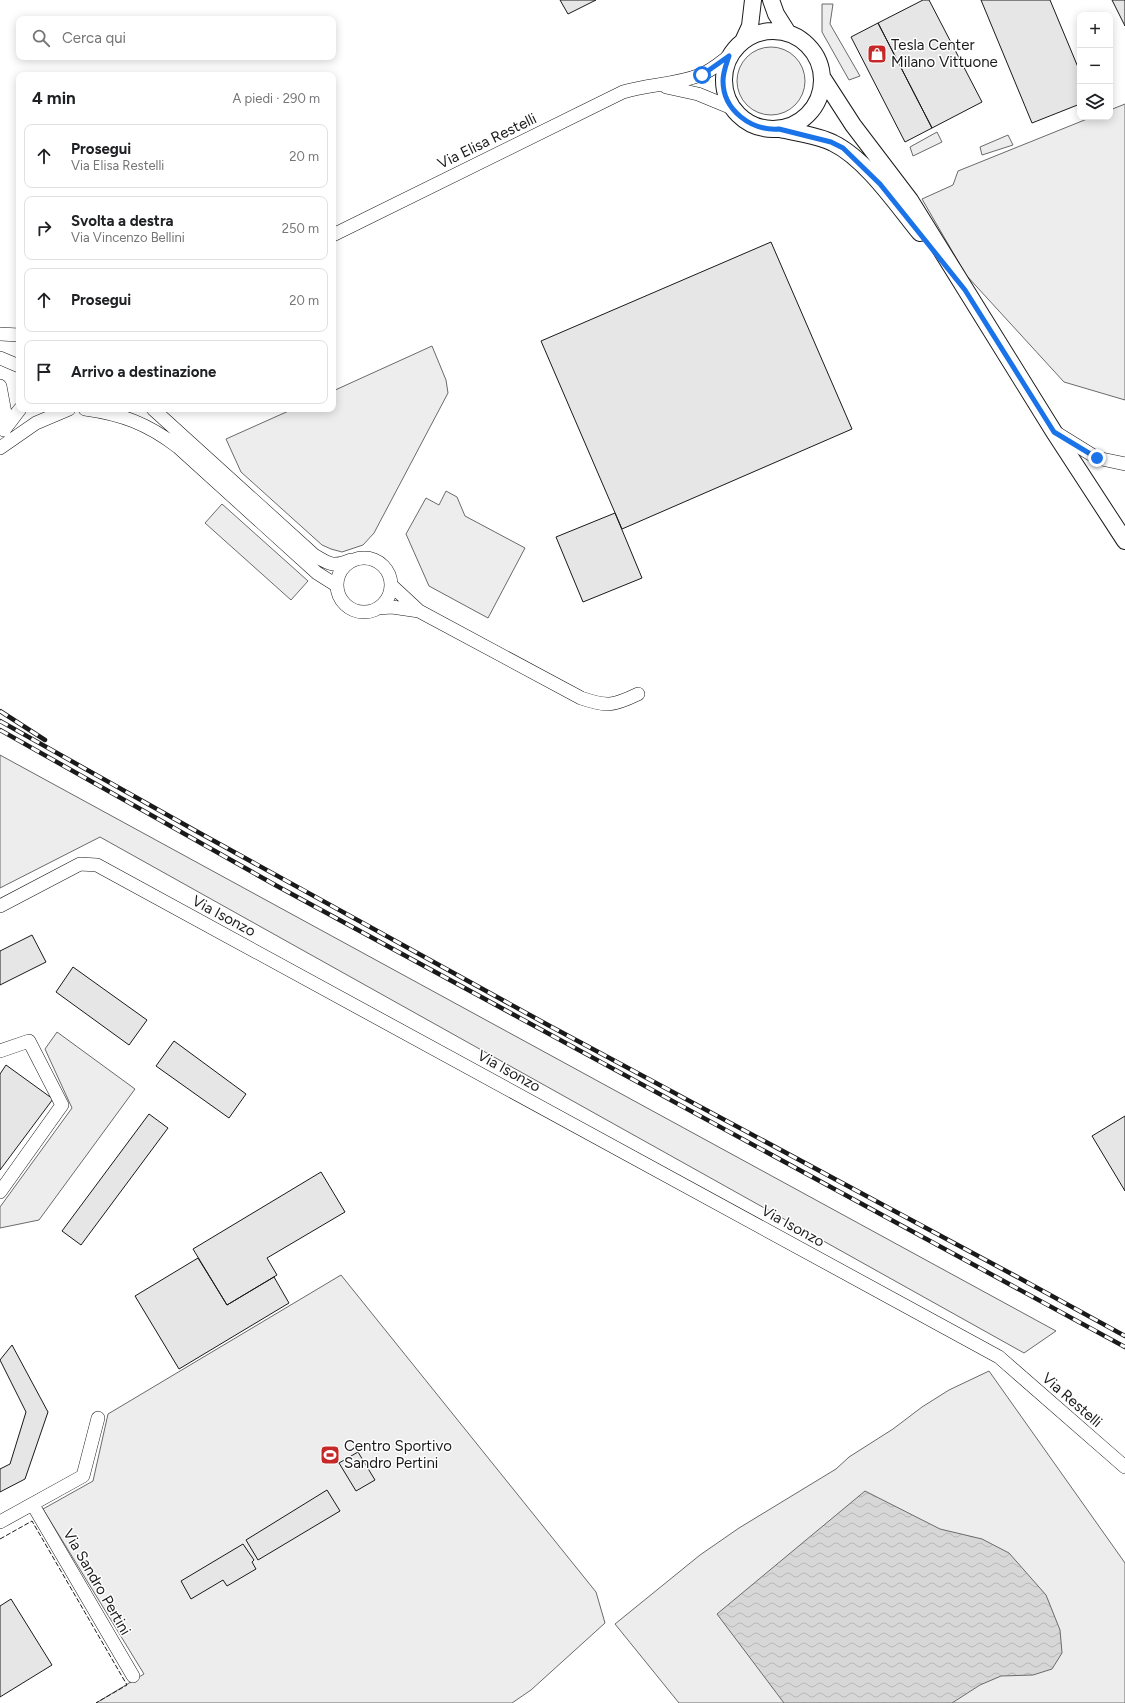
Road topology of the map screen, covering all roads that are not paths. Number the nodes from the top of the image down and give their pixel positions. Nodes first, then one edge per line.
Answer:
1 (753, 0) edge
2 (771, 0) edge
3 (788, 33) junction
4 (744, 39) junction
5 (729, 56) junction
6 (822, 77) junction
7 (659, 85) junction
8 (732, 108) junction
9 (779, 129) junction
10 (336, 234) edge
11 (965, 290) junction
12 (0, 334) edge
13 (16, 335) edge
14 (0, 358) edge
15 (16, 365) edge
16 (0, 386) edge
17 (18, 412) edge
18 (62, 412) edge
19 (108, 412) edge
20 (156, 412) edge
21 (1054, 432) junction
22 (2, 435) edge
23 (0, 448) edge
24 (1125, 464) edge
25 (1123, 532) edge
26 (351, 560) junction
27 (391, 584) junction
28 (336, 585) junction
29 (378, 608) junction
30 (419, 611) junction
31 (638, 694) dead end
32 (0, 906) edge
33 (0, 1051) edge
34 (0, 1192) edge
35 (999, 1357) joint
36 (98, 1418) dead end
37 (1125, 1467) edge
38 (33, 1505) junction
39 (0, 1522) edge
40 (133, 1676) dead end

1 - 4 street
2 - 3 street
3 - 4 street
3 - 6 street
4 - 5 street
5 - 7 street, Via Elisa Restelli
5 - 8 street
6 - 9 street
6 - 11 street
7 - 8 street, Via Elisa Restelli
7 - 10 street, Via Elisa Restelli
8 - 9 street
9 - 11 street
11 - 21 street
12 - 13 street
14 - 15 street
16 - 22 street
17 - 22 street
18 - 23 street
19 - 28 street
20 - 26 street
21 - 24 street
21 - 25 street
26 - 27 street
26 - 28 street
27 - 29 street
27 - 30 street
28 - 29 street
29 - 30 street
30 - 31 street
32 - 35 street, Via Isonzo
33 - 34 street
35 - 37 street, Via Restelli
36 - 38 street
38 - 39 street
38 - 40 street, Via Sandro Pertini

